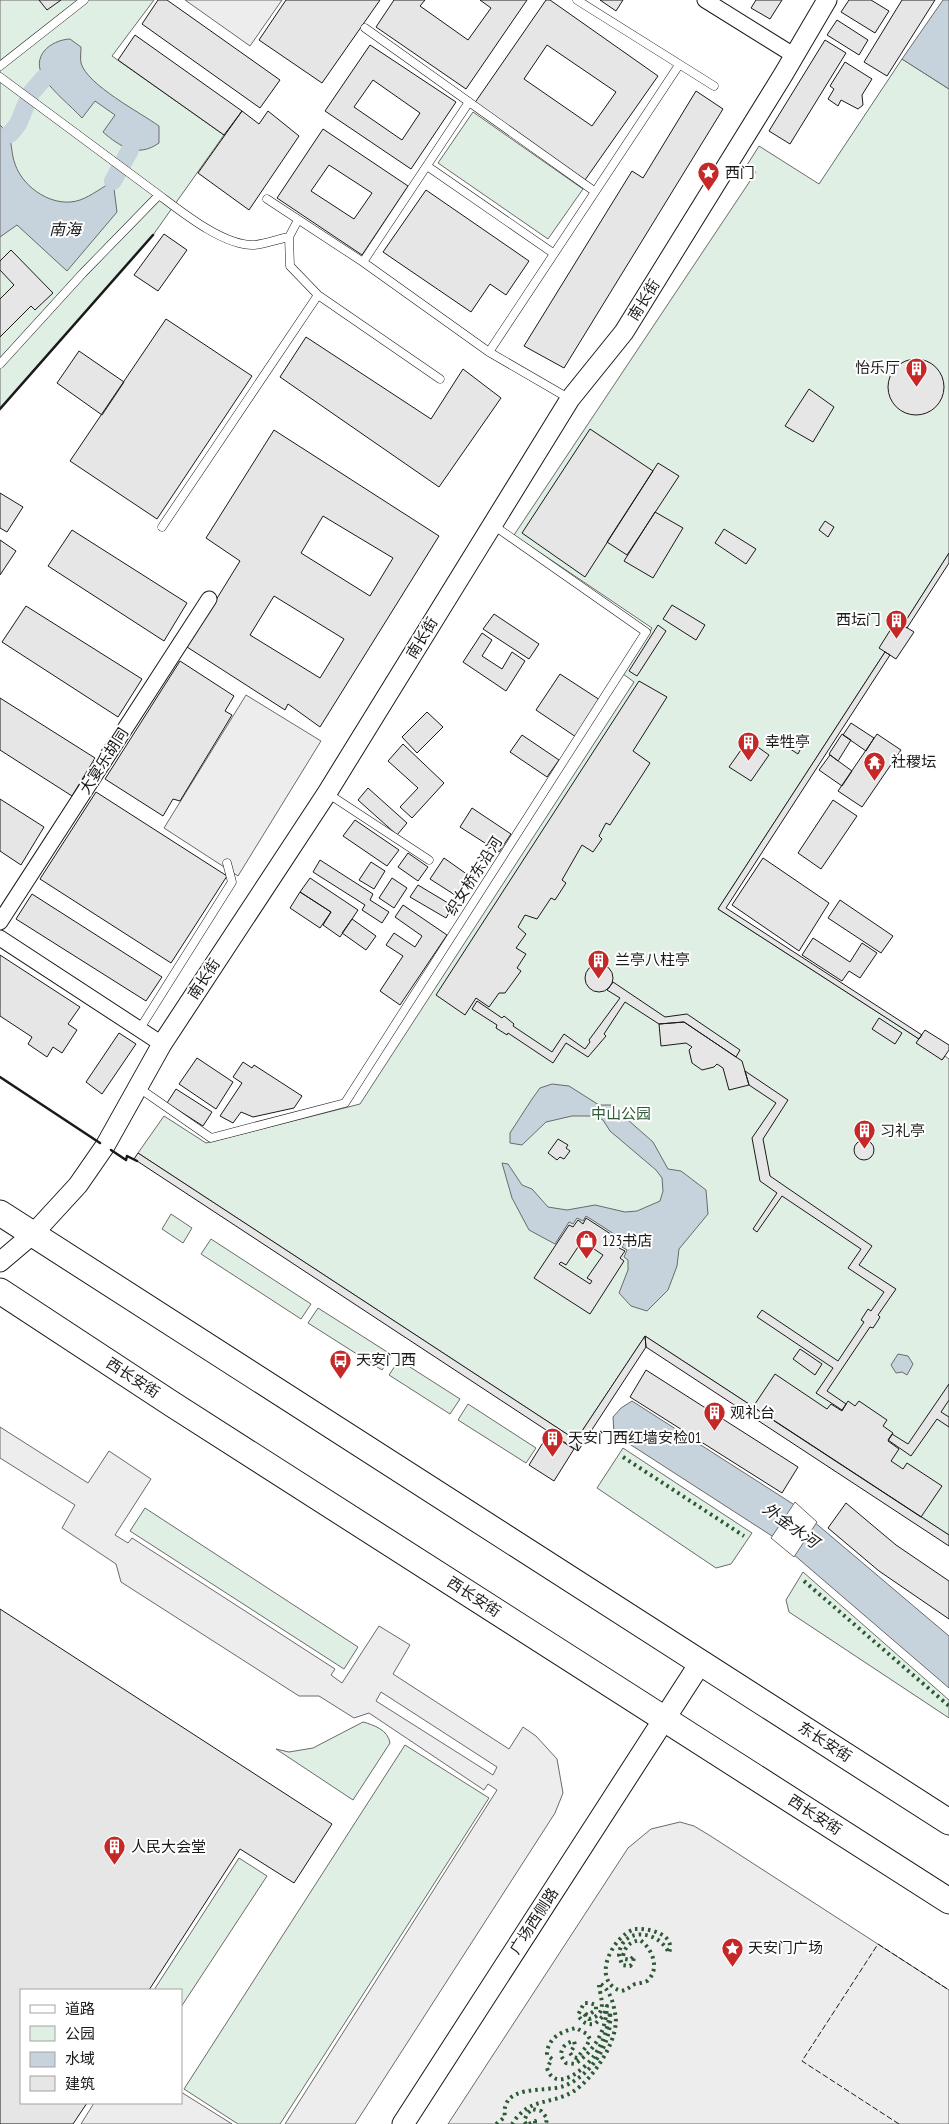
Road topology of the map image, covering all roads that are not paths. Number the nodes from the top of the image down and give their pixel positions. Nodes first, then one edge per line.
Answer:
1 (84, 0) edge
2 (577, 0) edge
3 (706, 0) edge
4 (827, 0) edge
5 (726, 5) edge
6 (364, 28) dead end
7 (795, 56) junction
8 (679, 65) junction
9 (0, 66) edge
10 (0, 77) edge
11 (714, 86) dead end
12 (469, 102) junction
13 (427, 166) junction
14 (594, 191) junction
15 (160, 195) junction
16 (267, 199) dead end
17 (298, 220) junction
18 (288, 237) junction
19 (553, 254) junction
20 (363, 262) junction
21 (318, 295) junction
22 (489, 352) junction
23 (0, 364) edge
24 (440, 378) dead end
25 (570, 399) junction
26 (492, 524) junction
27 (162, 527) dead end
28 (209, 599) dead end
29 (327, 793) junction
30 (429, 860) dead end
31 (227, 863) dead end
32 (0, 922) edge
33 (0, 938) edge
34 (139, 1030) junction
35 (162, 1044) junction
36 (139, 1088) junction
37 (0, 1213) edge
38 (33, 1234) junction
39 (0, 1262) edge
40 (0, 1291) edge
41 (701, 1662) junction
42 (665, 1718) junction
43 (949, 1822) edge
44 (949, 1901) edge
45 (403, 2124) edge

1 - 9 lane
2 - 8 lane
3 - 5 street
4 - 7 street, 南长街
5 - 7 street
6 - 12 lane
7 - 25 street, 南长街
8 - 11 lane
8 - 14 lane
10 - 15 lane
12 - 13 lane
12 - 14 lane
13 - 19 lane
13 - 20 lane
14 - 19 lane
15 - 18 lane
15 - 23 lane
16 - 17 lane
17 - 18 lane
17 - 20 lane
18 - 21 lane
19 - 22 lane
20 - 22 lane
21 - 24 lane
21 - 27 lane
22 - 25 lane
25 - 26 street, 南长街
26 - 29 street, 南长街
26 - 36 lane, 织女桥东沿河
28 - 32 street, 大宴乐胡同
29 - 30 lane
29 - 35 street, 南长街
31 - 34 lane
33 - 34 street
34 - 35 street
35 - 36 street, 南长街
36 - 38 street, 南长街
37 - 38 highway
38 - 39 street, 南长街
38 - 41 highway
40 - 42 highway, 西长安街
41 - 42 main road, 广场西侧路
41 - 43 highway, 东长安街
42 - 44 highway, 西长安街
42 - 45 main road, 广场西侧路

